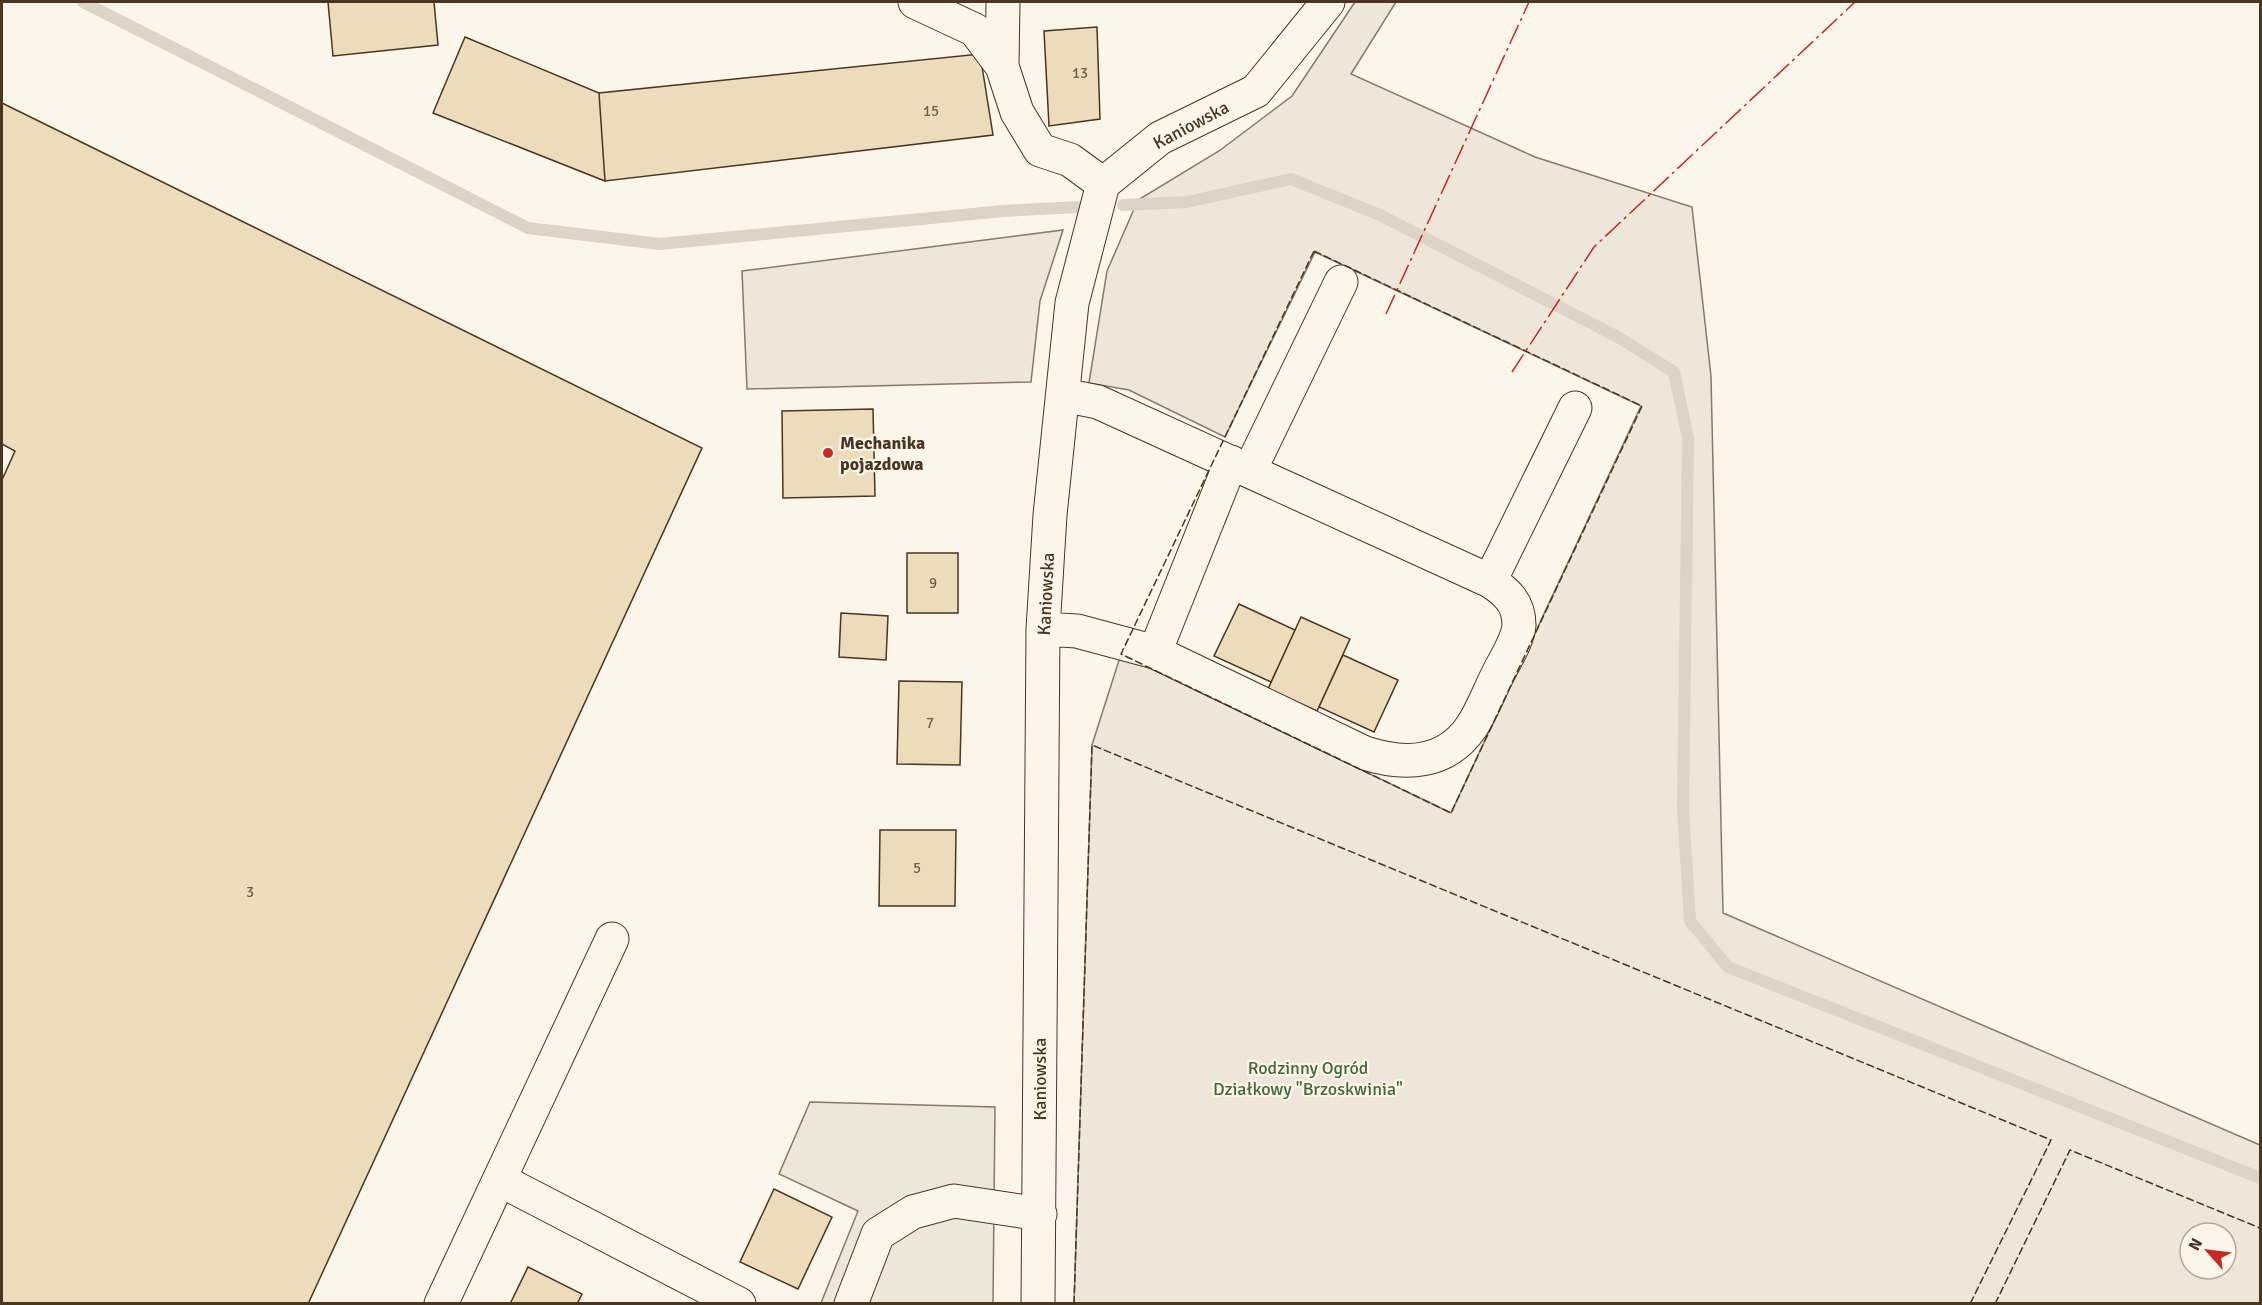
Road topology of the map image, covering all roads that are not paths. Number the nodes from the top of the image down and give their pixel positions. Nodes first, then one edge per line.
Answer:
1 (915, 2) edge
2 (1003, 2) edge
3 (1328, 2) edge
4 (1002, 66) junction
5 (1103, 184) junction
6 (1341, 282) dead end
7 (1063, 396) junction
8 (1575, 408) dead end
9 (1240, 466) junction
10 (1490, 581) junction
11 (1043, 629) junction
12 (1155, 652) junction
13 (612, 939) dead end
14 (500, 1180) junction
15 (1040, 1214) junction
16 (441, 1304) edge
17 (739, 1304) edge
18 (851, 1304) edge
19 (1038, 1304) edge

1 - 4 street
2 - 4 street
3 - 5 street, Kaniowska
4 - 5 street
5 - 7 street, Kaniowska
6 - 9 street
7 - 9 street
7 - 11 street, Kaniowska
8 - 10 street
9 - 10 street
9 - 12 street
10 - 12 street
11 - 12 street
11 - 15 street, Kaniowska
13 - 14 street
14 - 16 street
14 - 17 street
15 - 18 street
15 - 19 street, Kaniowska

